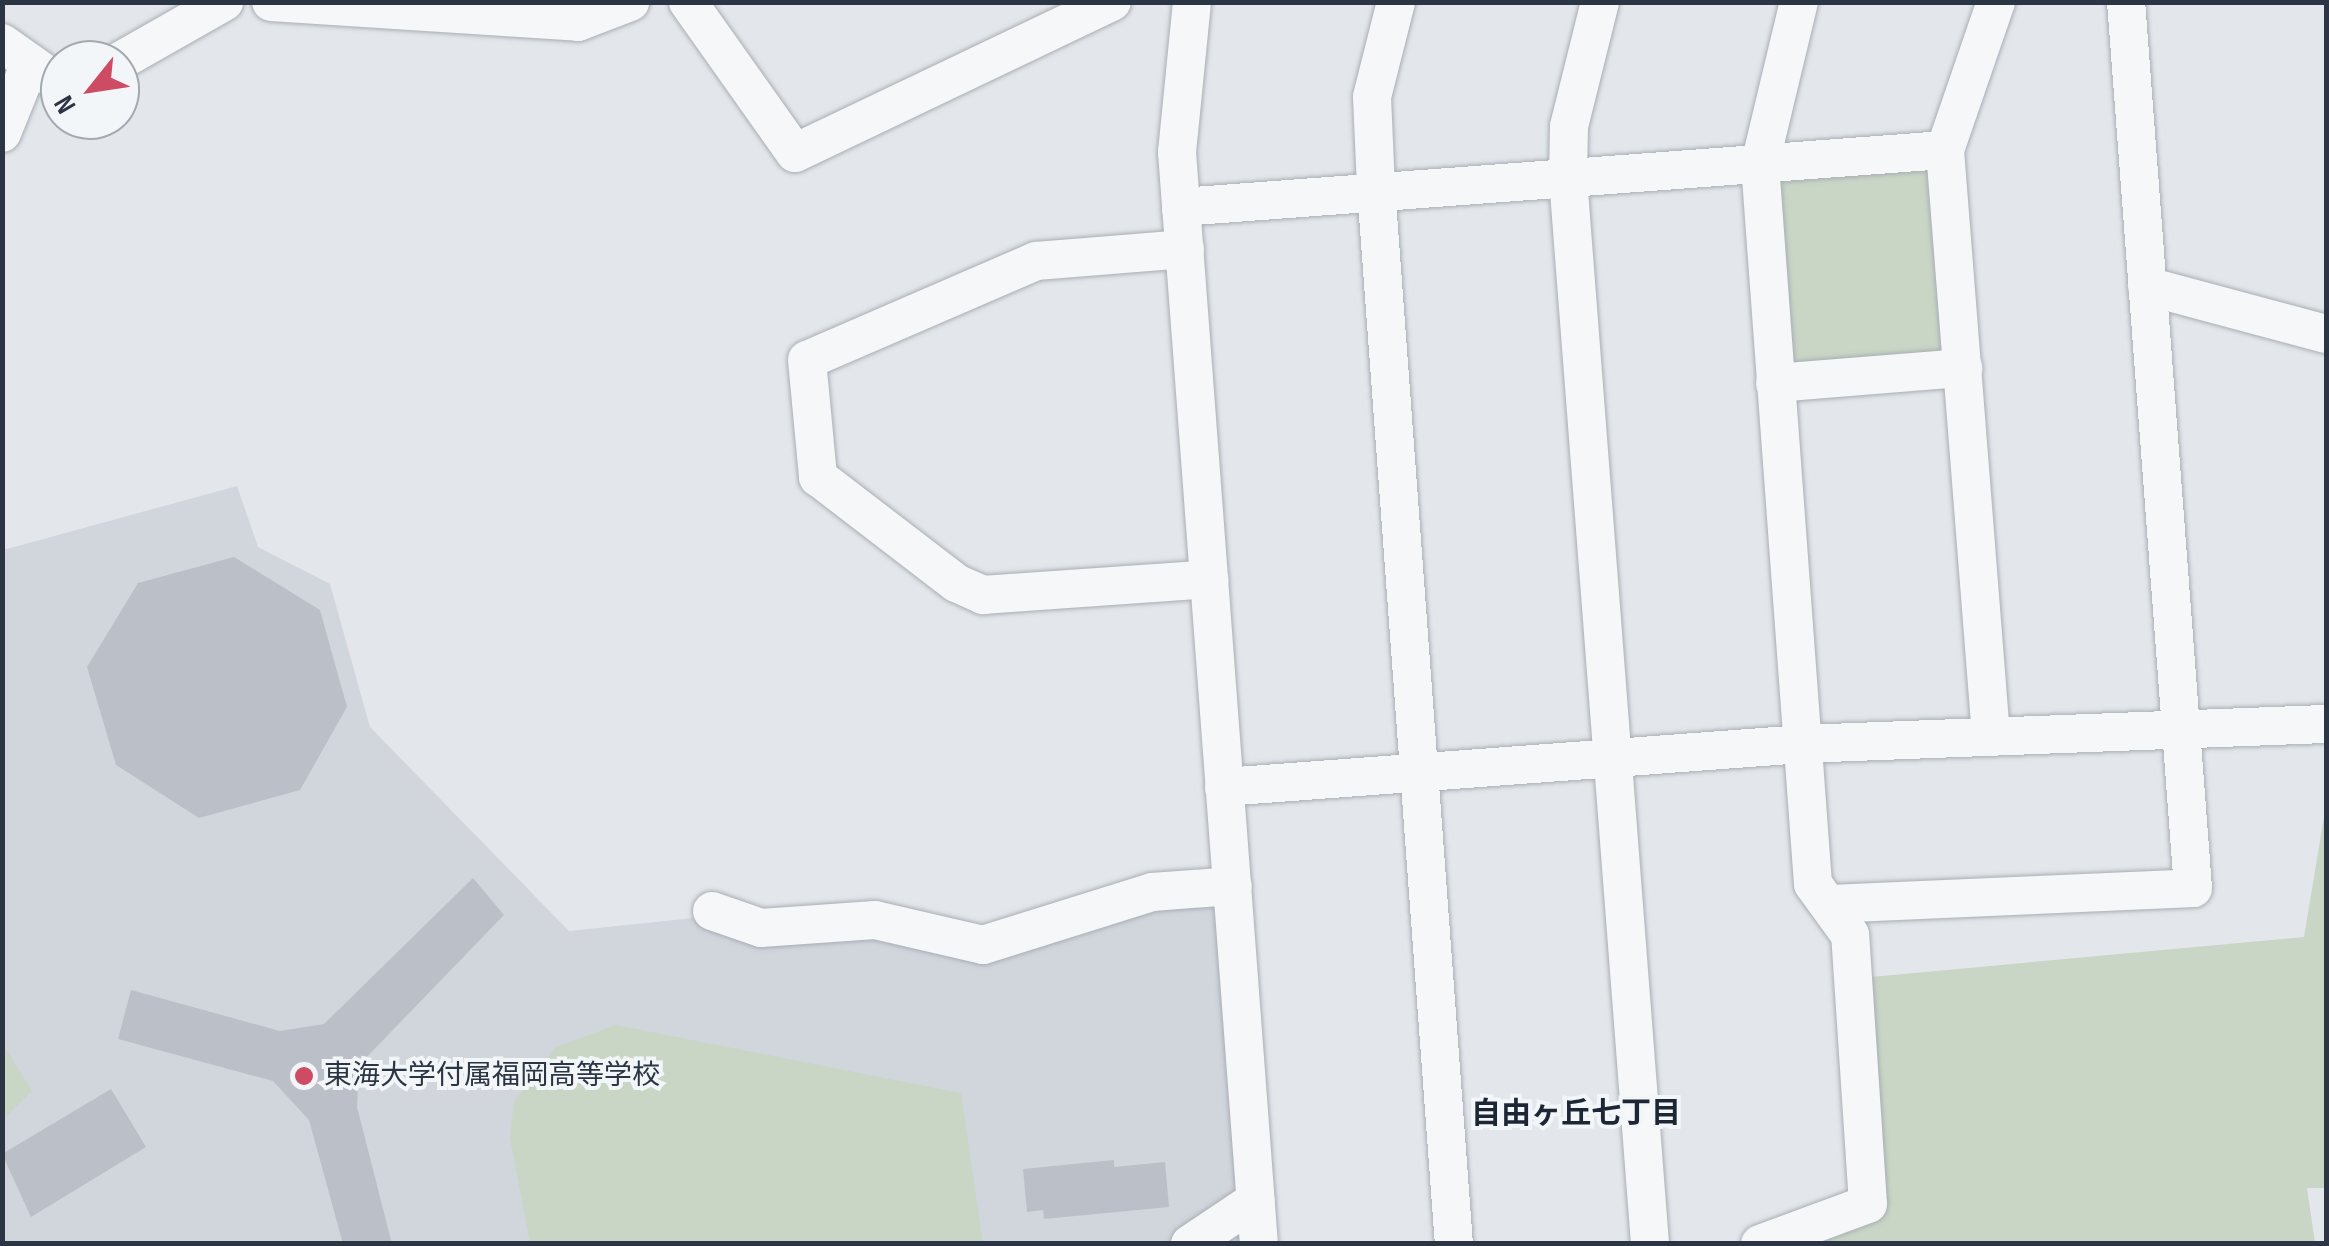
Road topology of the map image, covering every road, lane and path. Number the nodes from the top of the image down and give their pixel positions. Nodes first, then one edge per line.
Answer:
1 (224, 2) edge
2 (271, 2) edge
3 (630, 2) edge
4 (688, 2) edge
5 (1112, 2) edge
6 (1396, 2) edge
7 (1600, 2) edge
8 (1800, 2) edge
9 (1996, 2) edge
10 (2126, 2) edge
11 (1190, 4) edge
12 (140, 50) edge
13 (31, 64) edge
14 (2, 134) edge
15 (1945, 150) junction
16 (1760, 164) junction
17 (1568, 178) junction
18 (1376, 188) junction
19 (1181, 207) junction
20 (1184, 249) junction
21 (2147, 286) junction
22 (2326, 334) edge
23 (1963, 368) junction
24 (1775, 383) junction
25 (1209, 579) junction
26 (2326, 724) edge
27 (2182, 728) junction
28 (1991, 736) junction
29 (1802, 744) junction
30 (1612, 758) junction
31 (1419, 771) junction
32 (1224, 787) junction
33 (1232, 886) junction
34 (1831, 904) junction
35 (712, 911) dead end
36 (1256, 1200) junction
37 (1190, 1244) edge
38 (1260, 1244) edge
39 (1454, 1244) edge
40 (1650, 1244) edge
41 (1760, 1244) edge

1 - 12 street
2 - 3 street
4 - 5 street
6 - 18 street
7 - 17 street
8 - 16 street
9 - 15 street
10 - 21 street
11 - 19 street
13 - 14 street
15 - 16 street
15 - 23 street
16 - 17 street
16 - 24 street
17 - 18 street
17 - 30 street
18 - 19 street
18 - 31 street
19 - 20 street
20 - 25 street
20 - 25 street
21 - 22 street
21 - 27 street
23 - 24 street
23 - 28 street
24 - 29 street
25 - 32 street
26 - 27 street
27 - 28 street
27 - 34 street
28 - 29 street
29 - 30 street
29 - 34 street
30 - 31 street
30 - 40 street
31 - 32 street
31 - 39 street
32 - 33 street
33 - 35 street
33 - 36 street
34 - 41 street
36 - 37 street
36 - 38 street

